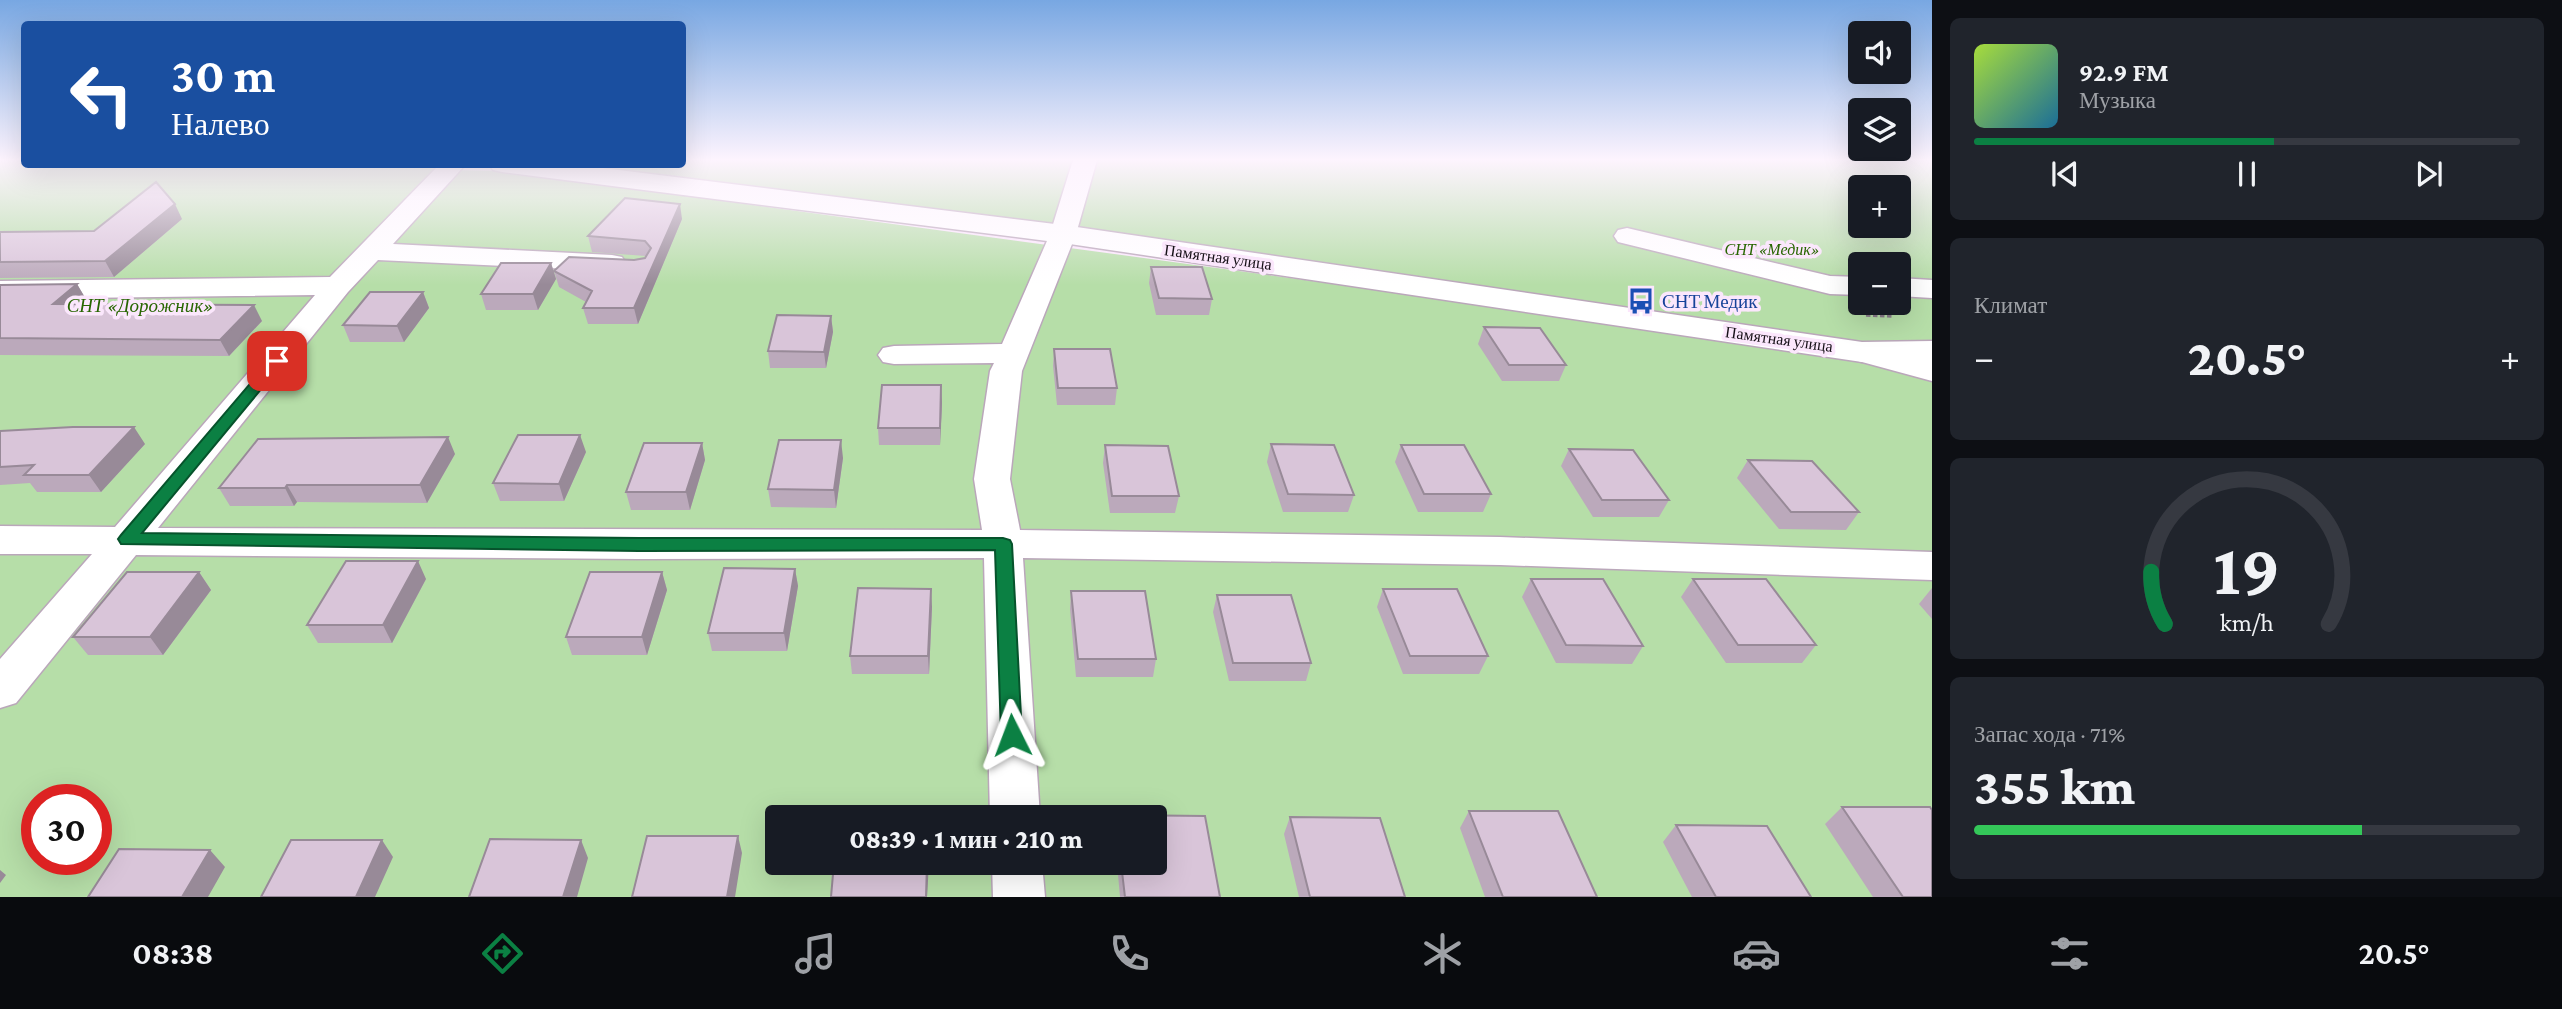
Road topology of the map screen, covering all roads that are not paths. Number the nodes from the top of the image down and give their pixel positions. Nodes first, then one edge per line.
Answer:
1 (418, 202) edge
2 (805, 202) edge
3 (1073, 202) edge
4 (1063, 234) junction
5 (1627, 236) dead end
6 (371, 251) junction
7 (638, 265) edge
8 (338, 286) junction
9 (1848, 286) edge
10 (1911, 288) edge
11 (1932, 289) edge
12 (0, 290) edge
13 (1932, 351) edge
14 (1862, 352) junction
15 (1014, 353) junction
16 (894, 355) dead end
17 (1932, 371) edge
18 (127, 539) junction
19 (0, 540) edge
20 (1003, 544) junction
21 (1932, 566) edge
22 (0, 690) edge
23 (1014, 805) edge
24 (1018, 875) edge
25 (1019, 897) edge

1 - 6 street
2 - 4 street, Памятная улица
3 - 4 street
4 - 14 street, Памятная улица
4 - 15 street
5 - 9 street
6 - 7 street
6 - 8 street
8 - 12 street
8 - 18 street
10 - 11 street
13 - 14 street, Памятная улица
14 - 17 street
15 - 16 street
15 - 20 street
18 - 19 street
18 - 20 street
18 - 22 street
20 - 21 street
20 - 23 street
24 - 25 street

